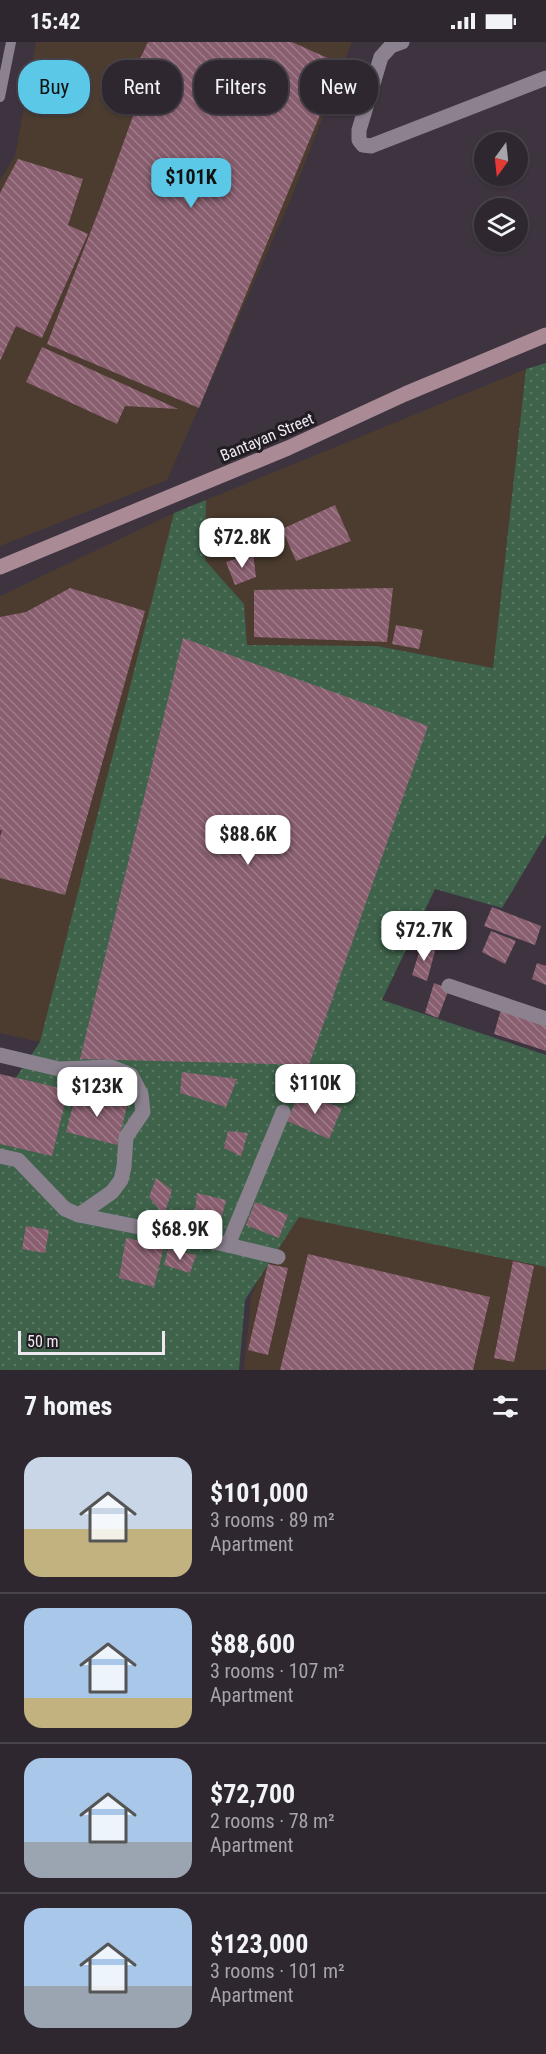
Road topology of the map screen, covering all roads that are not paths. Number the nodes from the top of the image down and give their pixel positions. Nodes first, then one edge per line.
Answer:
1 (11, 42) edge
2 (402, 42) edge
3 (546, 78) edge
4 (0, 97) edge
5 (546, 335) edge
6 (0, 567) edge
7 (449, 986) dead end
8 (546, 1019) edge
9 (0, 1055) edge
10 (283, 1112) dead end
11 (0, 1156) edge
12 (79, 1215) junction
13 (228, 1245) junction
14 (278, 1257) dead end

1 - 4 lane
2 - 3 street
5 - 6 main road, Bantayan Street
7 - 8 street
9 - 12 street
10 - 13 street
11 - 12 street
12 - 13 street
13 - 14 street

